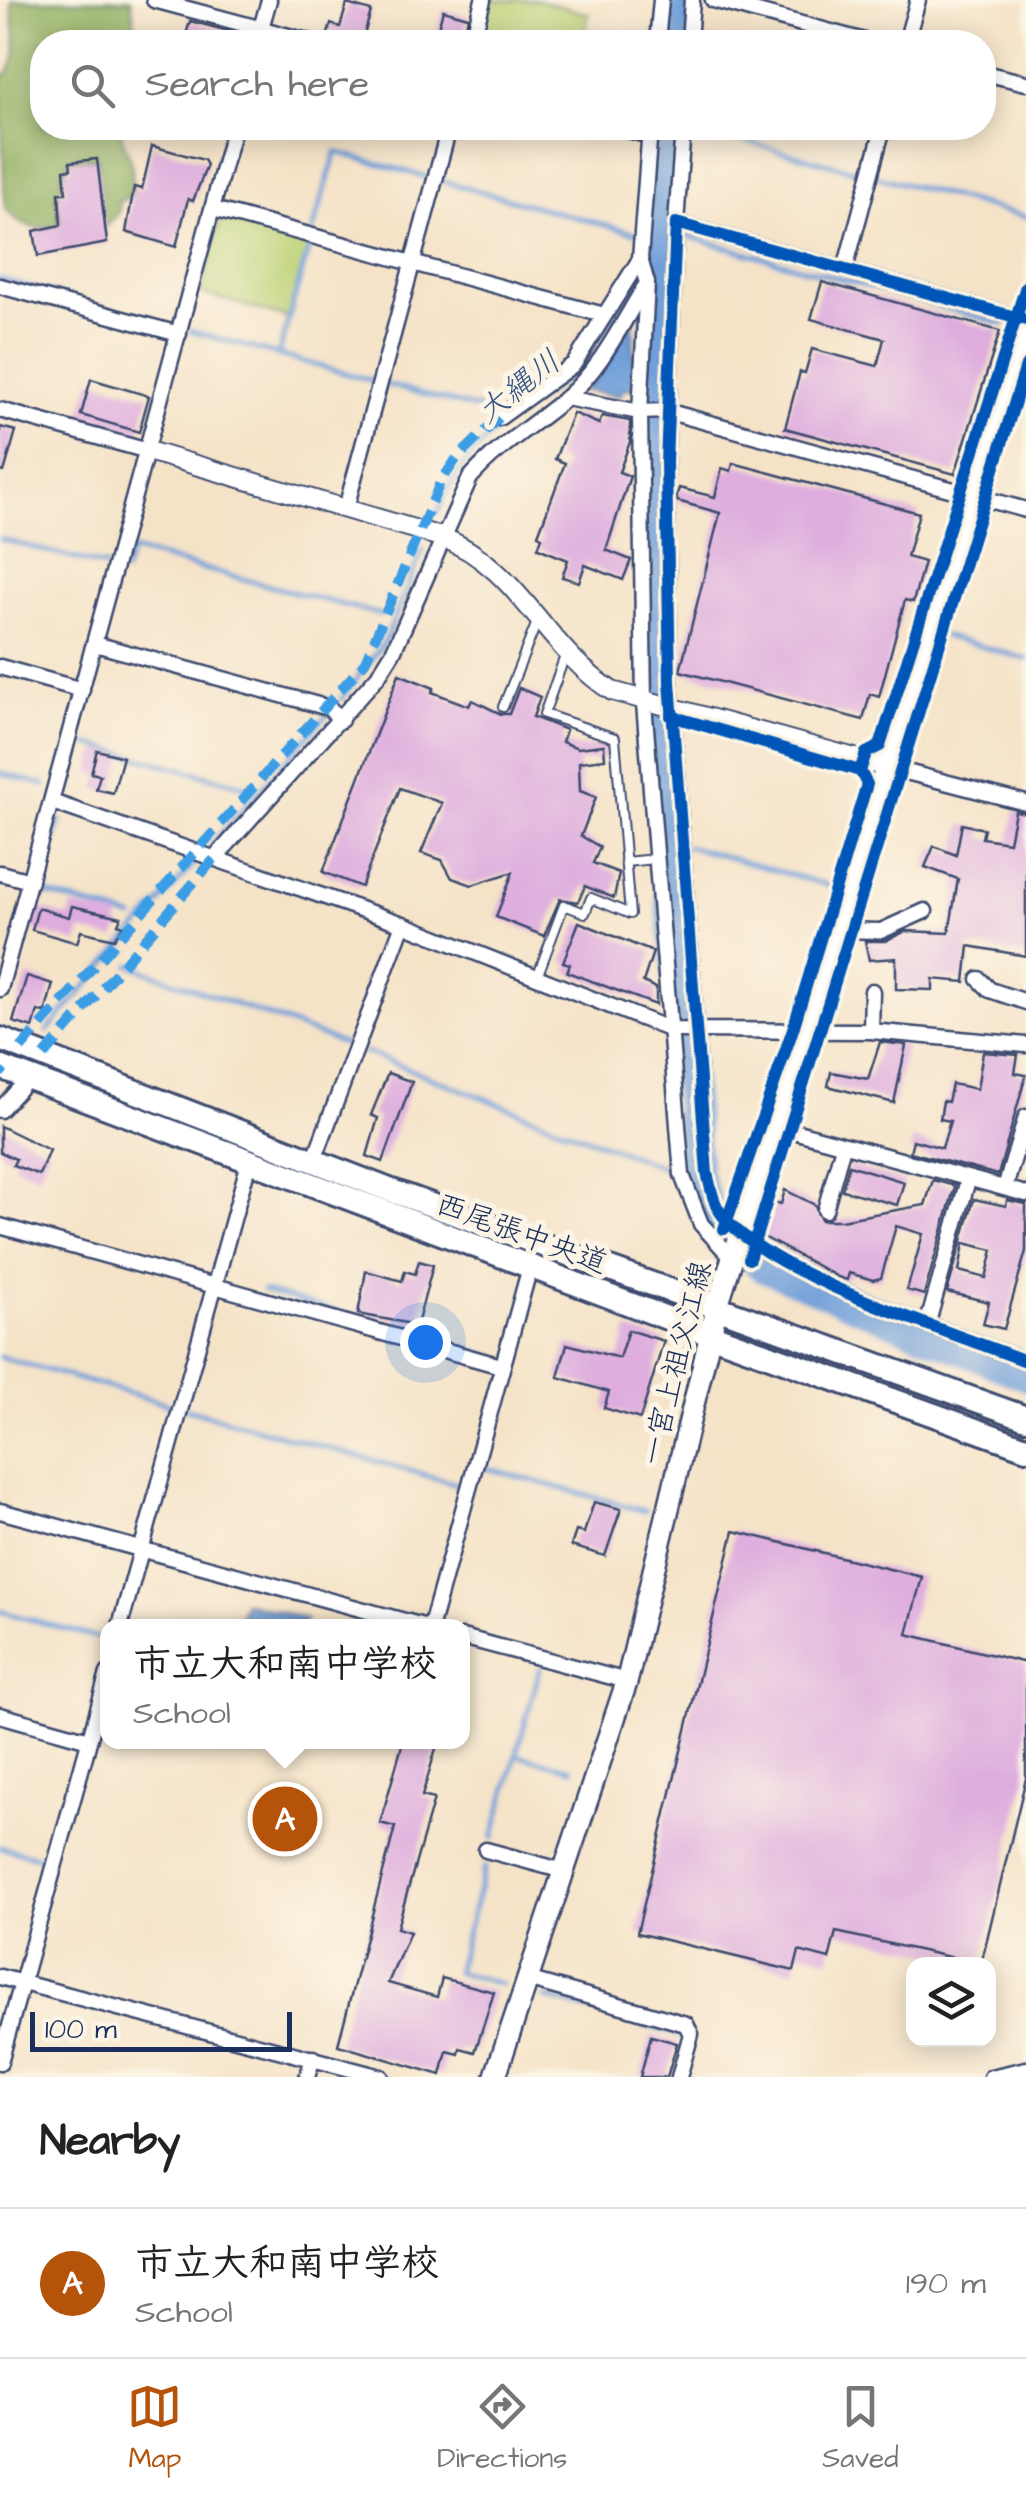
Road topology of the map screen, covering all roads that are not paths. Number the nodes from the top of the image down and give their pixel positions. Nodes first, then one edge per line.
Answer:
1 (154, 0) edge
2 (269, 0) edge
3 (483, 0) edge
4 (660, 0) edge
5 (692, 0) edge
6 (713, 0) edge
7 (918, 0) edge
8 (242, 30) edge
9 (261, 30) edge
10 (475, 30) edge
11 (658, 30) edge
12 (690, 30) edge
13 (824, 30) edge
14 (909, 30) edge
15 (996, 75) edge
16 (1026, 83) edge
17 (231, 140) edge
18 (445, 140) edge
19 (650, 140) edge
20 (682, 140) edge
21 (880, 140) edge
22 (213, 209) junction
23 (676, 224) junction
24 (412, 263) junction
25 (844, 270) junction
26 (643, 271) junction
27 (0, 286) edge
28 (604, 316) junction
29 (1026, 320) edge
30 (179, 334) junction
31 (566, 398) junction
32 (0, 410) edge
33 (665, 411) junction
34 (642, 412) junction
35 (500, 418) dead end
36 (148, 451) junction
37 (972, 494) junction
38 (346, 508) junction
39 (1026, 510) edge
40 (441, 536) junction
41 (539, 618) junction
42 (96, 644) junction
43 (566, 652) junction
44 (0, 667) edge
45 (82, 690) junction
46 (646, 704) junction
47 (503, 707) dead end
48 (670, 710) junction
49 (340, 720) junction
50 (887, 767) junction
51 (52, 802) junction
52 (1026, 803) edge
53 (216, 858) junction
54 (657, 859) junction
55 (625, 862) junction
56 (0, 873) edge
57 (30, 881) junction
58 (925, 911) dead end
59 (403, 924) junction
60 (836, 930) junction
61 (537, 977) junction
62 (978, 980) dead end
63 (0, 990) edge
64 (872, 991) dead end
65 (1026, 1002) edge
66 (806, 1028) junction
67 (673, 1030) junction
68 (696, 1030) junction
69 (872, 1031) junction
70 (0, 1039) edge
71 (1026, 1046) edge
72 (0, 1068) edge
73 (29, 1078) junction
74 (0, 1110) edge
75 (1026, 1117) edge
76 (775, 1126) junction
77 (1023, 1141) edge
78 (843, 1146) junction
79 (314, 1160) junction
80 (249, 1162) junction
81 (968, 1180) junction
82 (1006, 1188) junction
83 (1026, 1194) edge
84 (825, 1210) dead end
85 (0, 1226) edge
86 (737, 1247) junction
87 (530, 1267) junction
88 (215, 1286) junction
89 (717, 1307) junction
90 (928, 1322) junction
91 (712, 1335) junction
92 (1026, 1361) edge
93 (502, 1366) junction
94 (1026, 1418) edge
95 (1026, 1448) edge
96 (0, 1511) edge
97 (141, 1550) junction
98 (122, 1619) edge
99 (396, 1619) edge
100 (433, 1619) edge
101 (470, 1639) edge
102 (627, 1681) junction
103 (100, 1701) edge
104 (0, 1716) edge
105 (89, 1740) junction
106 (486, 1850) dead end
107 (564, 1871) junction
108 (0, 1977) edge
109 (527, 1979) junction
110 (22, 1982) junction
111 (313, 2058) junction
112 (0, 2062) edge
113 (1026, 2069) edge
114 (308, 2077) edge
115 (381, 2077) edge
116 (494, 2077) edge
117 (679, 2077) edge
118 (991, 2077) edge

1 - 8 street
2 - 9 street
3 - 10 street
4 - 11 street
5 - 12 street
6 - 13 street
7 - 14 street
15 - 16 street
17 - 22 street
18 - 24 street
19 - 26 street
20 - 23 street
21 - 25 street
22 - 24 street
22 - 30 street
23 - 25 street
23 - 33 street
24 - 28 street
24 - 38 street
25 - 29 street
26 - 28 street
26 - 31 street
26 - 34 street
27 - 30 street
28 - 35 street
29 - 37 main road, 一宮上祖父江線
30 - 36 street
31 - 34 street
31 - 40 street
32 - 36 street
33 - 34 street
33 - 37 street
33 - 48 street
34 - 46 street
36 - 38 street
36 - 42 street
37 - 39 street
37 - 50 main road, 一宮上祖父江線
38 - 40 street
40 - 41 street
40 - 49 street
41 - 43 street
41 - 47 lane
42 - 45 street
42 - 49 street
43 - 46 street
43 - 55 lane
44 - 45 street
45 - 51 street
46 - 48 street
46 - 54 street
48 - 50 street
48 - 68 street
49 - 53 street
50 - 52 street
50 - 60 main road, 一宮上祖父江線
51 - 53 street
51 - 57 street
53 - 59 street
54 - 55 lane
54 - 67 street
55 - 61 lane
56 - 57 street
57 - 63 street
58 - 60 street
59 - 61 street
59 - 79 street
60 - 66 main road, 一宮上祖父江線
61 - 67 street
62 - 65 street
64 - 69 street
66 - 68 street
66 - 69 street
66 - 76 main road, 一宮上祖父江線
67 - 68 street
67 - 86 street
68 - 86 street
69 - 71 street
70 - 79 main road, 西尾張中央道
72 - 73 main road, 西尾張中央道
73 - 74 street
73 - 80 main road, 西尾張中央道
75 - 77 street
76 - 78 street
76 - 86 main road, 一宮上祖父江線
77 - 82 street
78 - 81 street
78 - 84 street
79 - 89 main road, 西尾張中央道
80 - 87 main road, 西尾張中央道
80 - 88 street
81 - 82 street
81 - 90 street
82 - 83 street
85 - 88 street
86 - 89 main road, 一宮上祖父江線
86 - 90 street
87 - 91 main road, 西尾張中央道
87 - 93 street
88 - 93 street
88 - 97 street
89 - 91 main road, 一宮上祖父江線
89 - 94 main road, 西尾張中央道
90 - 92 street
91 - 95 main road, 西尾張中央道
91 - 102 main road, 一宮上祖父江線
93 - 100 street
96 - 97 street
97 - 98 street
97 - 99 street
101 - 102 street
102 - 107 main road, 一宮上祖父江線
103 - 105 street
104 - 105 street
105 - 110 street
106 - 107 street
107 - 109 main road, 一宮上祖父江線
108 - 110 street
109 - 116 main road, 一宮上祖父江線
109 - 117 street
110 - 111 street
110 - 112 street
111 - 114 street
111 - 115 street
113 - 118 street

